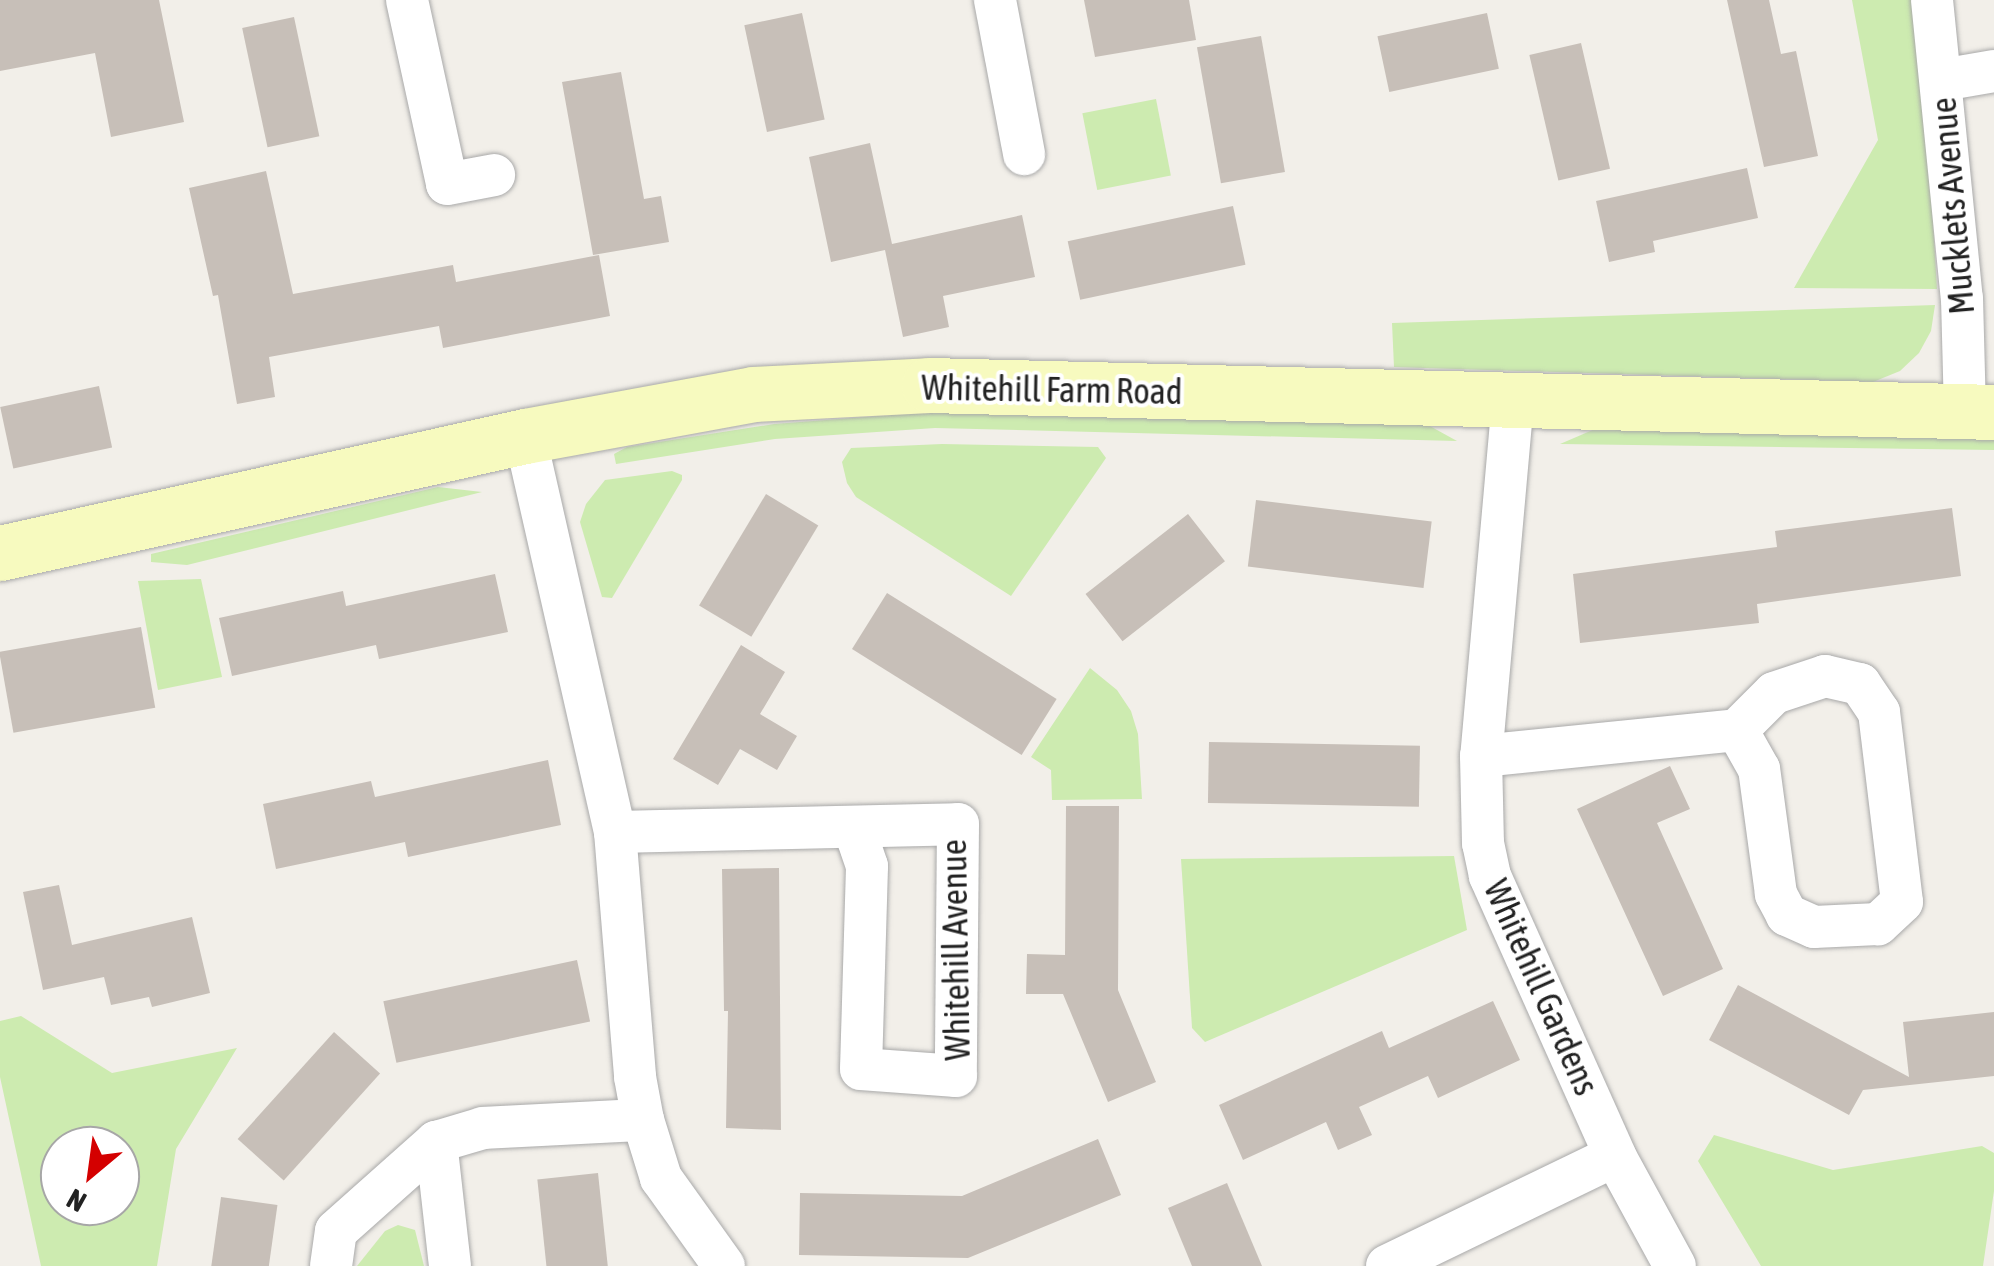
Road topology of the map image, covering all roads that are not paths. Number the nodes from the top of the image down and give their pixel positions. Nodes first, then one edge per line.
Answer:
1 (407, 0) edge
2 (995, 0) edge
3 (1932, 0) edge
4 (1994, 71) edge
5 (1942, 80) junction
6 (1024, 154) dead end
7 (494, 175) dead end
8 (1513, 400) junction
9 (1980, 412) edge
10 (525, 436) junction
11 (0, 554) edge
12 (1737, 730) junction
13 (1481, 756) junction
14 (854, 828) junction
15 (615, 832) junction
16 (643, 1120) junction
17 (436, 1142) junction
18 (1615, 1156) junction
19 (331, 1266) edge
20 (450, 1266) edge
21 (724, 1266) edge
22 (1387, 1266) edge
23 (1675, 1266) edge

1 - 7 street
2 - 6 street
3 - 5 street, Mucklets Avenue
4 - 5 street
5 - 9 street, Mucklets Avenue
8 - 9 street, Whitehill Farm Road
8 - 10 street, Whitehill Farm Road
8 - 13 street, Whitehill Gardens
10 - 11 street, Whitehill Farm Road
10 - 15 street
12 - 12 street
12 - 13 street
13 - 18 street, Whitehill Gardens
14 - 14 street, Whitehill Avenue
14 - 15 street, Whitehill Avenue
15 - 16 street
16 - 17 street
16 - 21 street
17 - 19 street
17 - 20 street
18 - 22 street
18 - 23 street, Whitehill Gardens

